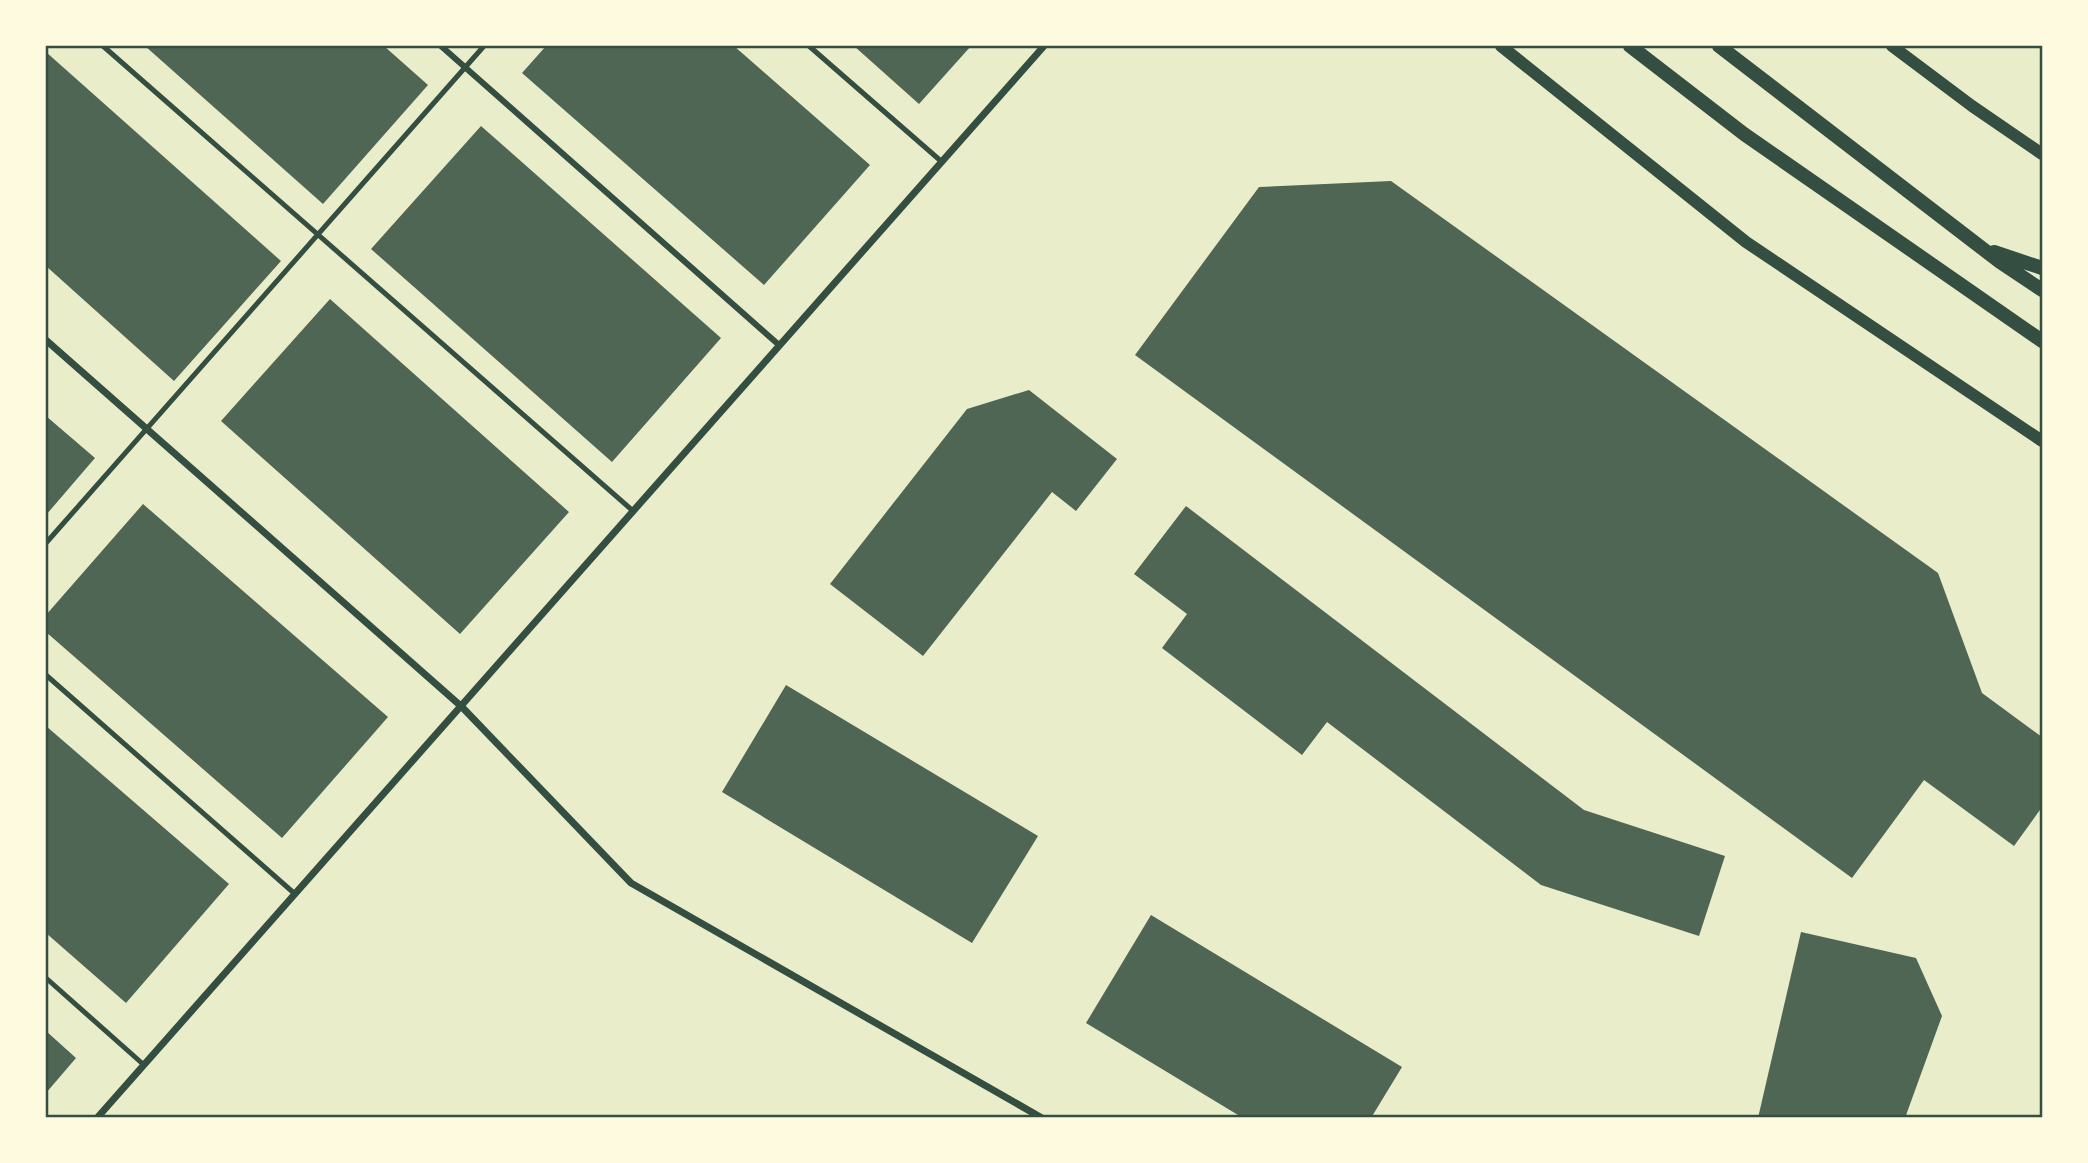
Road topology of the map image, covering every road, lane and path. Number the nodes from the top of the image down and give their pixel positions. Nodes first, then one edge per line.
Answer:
1 (103, 46) edge
2 (441, 46) edge
3 (484, 46) edge
4 (809, 46) edge
5 (1044, 46) edge
6 (1501, 46) edge
7 (1630, 46) edge
8 (1719, 46) edge
9 (1892, 46) edge
10 (465, 67) junction
11 (2042, 154) edge
12 (942, 162) junction
13 (317, 234) junction
14 (1982, 248) junction
15 (2042, 268) edge
16 (2042, 290) edge
17 (46, 340) edge
18 (2042, 341) edge
19 (779, 345) junction
20 (146, 429) junction
21 (2042, 441) edge
22 (633, 511) junction
23 (46, 543) edge
24 (46, 675) edge
25 (461, 706) junction
26 (295, 894) junction
27 (46, 978) edge
28 (144, 1065) junction
29 (97, 1118) edge
30 (1042, 1118) edge

1 - 13 lane
2 - 10 street
3 - 10 lane
4 - 12 lane
5 - 12 street
6 - 21 street
7 - 18 main road
8 - 14 main road
9 - 11 street
10 - 13 lane
10 - 19 street
12 - 19 street
13 - 20 lane
13 - 22 lane
14 - 15 main road
14 - 16 main road
17 - 20 street
19 - 22 street
20 - 23 lane
20 - 25 street
22 - 25 street
24 - 26 lane
25 - 26 street
25 - 30 street
26 - 28 street
27 - 28 lane
28 - 29 street

